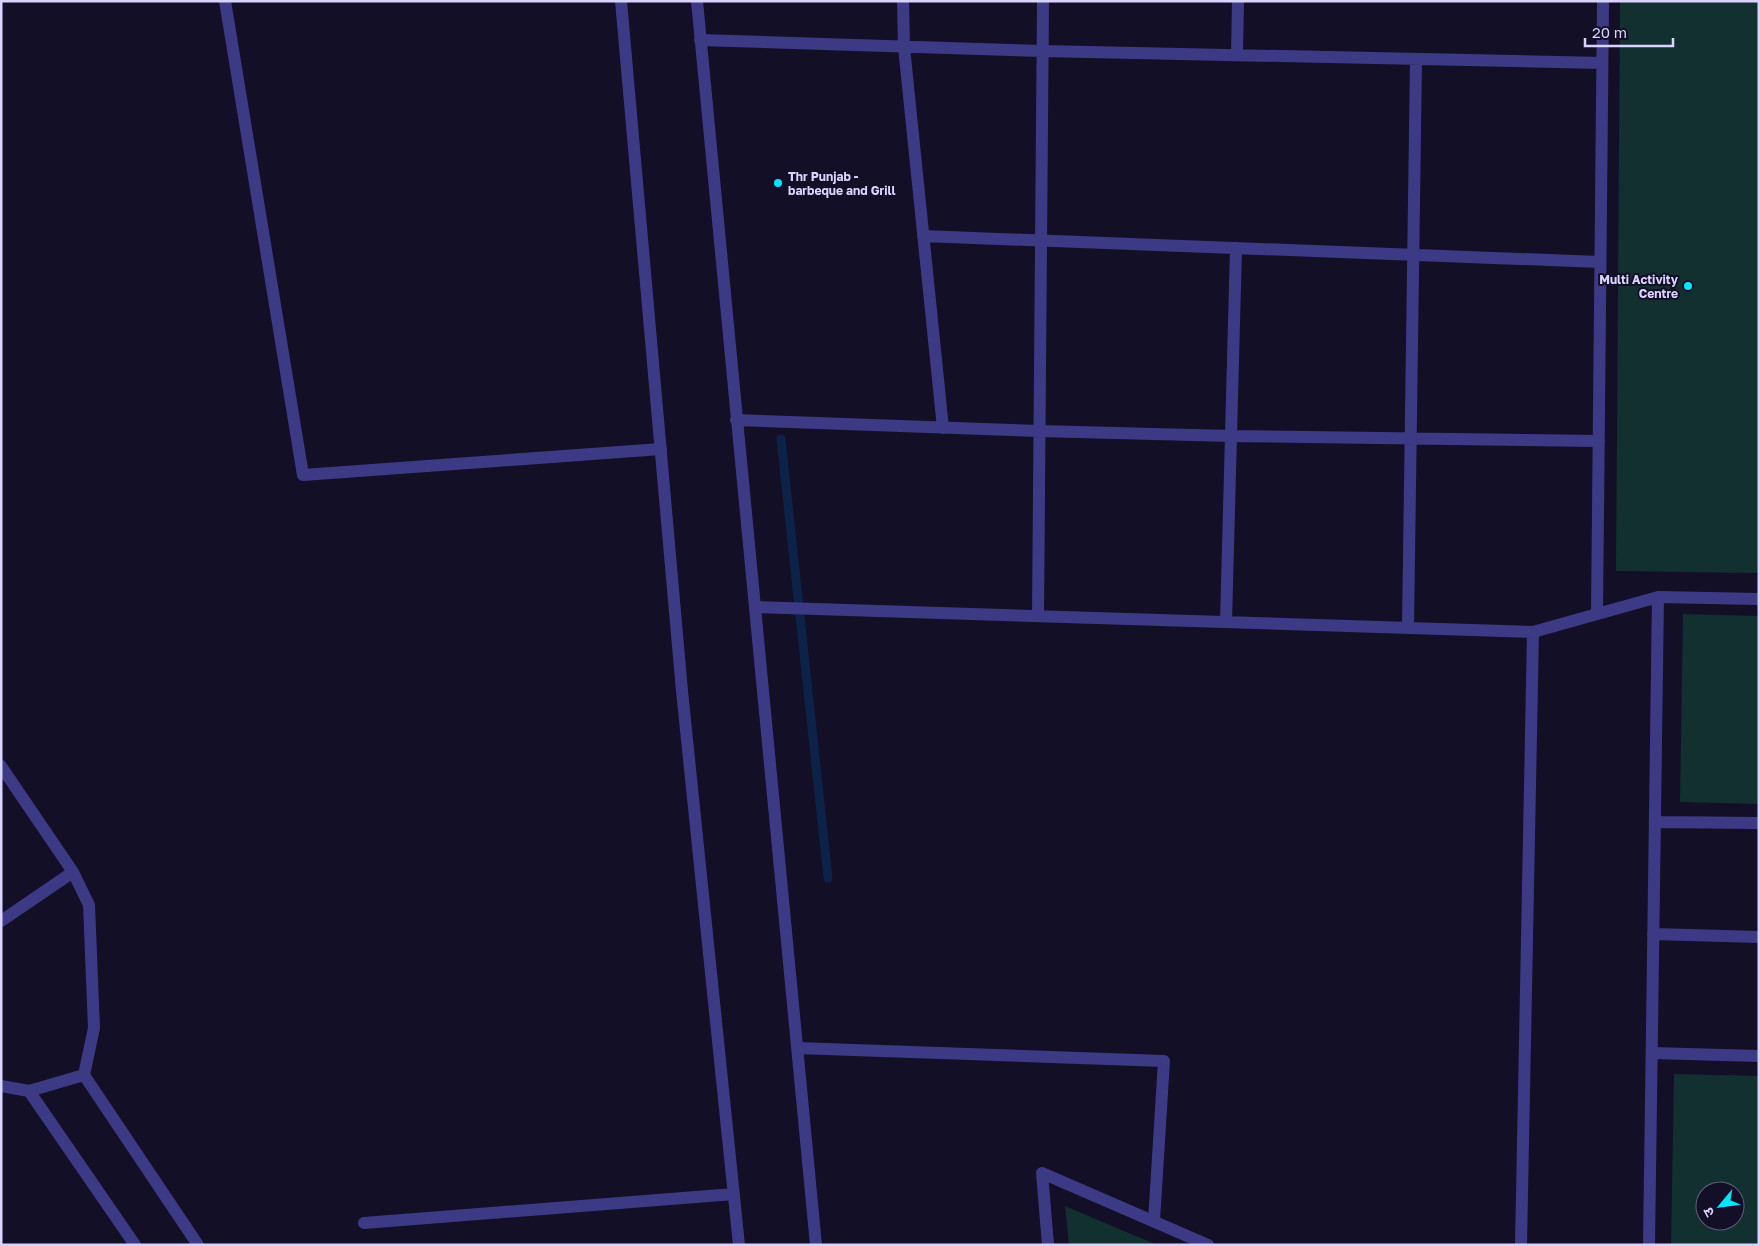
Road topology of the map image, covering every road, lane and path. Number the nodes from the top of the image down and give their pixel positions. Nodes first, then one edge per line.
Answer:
1 (225, 1) edge
2 (621, 1) edge
3 (696, 1) edge
4 (903, 1) edge
5 (1043, 1) edge
6 (1238, 1) edge
7 (1603, 1) edge
8 (700, 40) junction
9 (904, 46) junction
10 (1043, 51) junction
11 (1237, 55) junction
12 (1416, 59) junction
13 (1602, 63) junction
14 (923, 236) junction
15 (1041, 241) junction
16 (1236, 248) junction
17 (1413, 255) junction
18 (1600, 262) junction
19 (736, 420) junction
20 (943, 428) junction
21 (1039, 431) junction
22 (1231, 436) junction
23 (1410, 438) junction
24 (1599, 441) junction
25 (661, 449) junction
26 (1658, 598) junction
27 (1759, 599) edge
28 (755, 607) junction
29 (1597, 614) junction
30 (1038, 616) junction
31 (1226, 622) junction
32 (1408, 628) junction
33 (1533, 632) junction
34 (1, 766) edge
35 (1655, 822) junction
36 (1759, 822) edge
37 (73, 872) junction
38 (1, 921) edge
39 (1653, 934) junction
40 (1759, 937) edge
41 (797, 1048) junction
42 (1652, 1053) junction
43 (1759, 1056) edge
44 (84, 1074) junction
45 (1, 1086) edge
46 (29, 1091) junction
47 (734, 1194) junction
48 (1154, 1221) junction
49 (364, 1223) dead end
50 (135, 1245) edge
51 (198, 1245) edge
52 (739, 1245) edge
53 (816, 1245) edge
54 (1048, 1245) edge
55 (1208, 1245) edge
56 (1521, 1245) edge
57 (1649, 1245) edge

1 - 25 street
2 - 25 street
3 - 8 street
4 - 9 street
5 - 10 street
6 - 11 street
7 - 13 street
8 - 9 street
8 - 19 street
9 - 10 street
9 - 14 street
10 - 11 street
10 - 15 street
11 - 12 street
12 - 13 street
12 - 17 street
13 - 18 street
14 - 15 street
14 - 20 street
15 - 16 street
15 - 21 street
16 - 17 street
16 - 22 street
17 - 18 street
17 - 23 street
18 - 24 street
19 - 20 street
19 - 28 street
20 - 21 street
21 - 22 street
21 - 30 street
22 - 23 street
22 - 31 street
23 - 24 street
23 - 32 street
24 - 29 street
25 - 47 street
26 - 27 street
26 - 29 street
26 - 35 street
28 - 30 street
28 - 41 street
29 - 33 street
30 - 31 street
31 - 32 street
32 - 33 street
33 - 56 street
34 - 37 street
35 - 36 street
35 - 39 street
37 - 38 street
37 - 44 street
39 - 40 street
39 - 42 street
41 - 48 street
41 - 53 street
42 - 43 street
42 - 57 street
44 - 46 street
44 - 51 street
45 - 46 street
46 - 50 street
47 - 49 street
47 - 52 street
48 - 54 street
48 - 55 street

